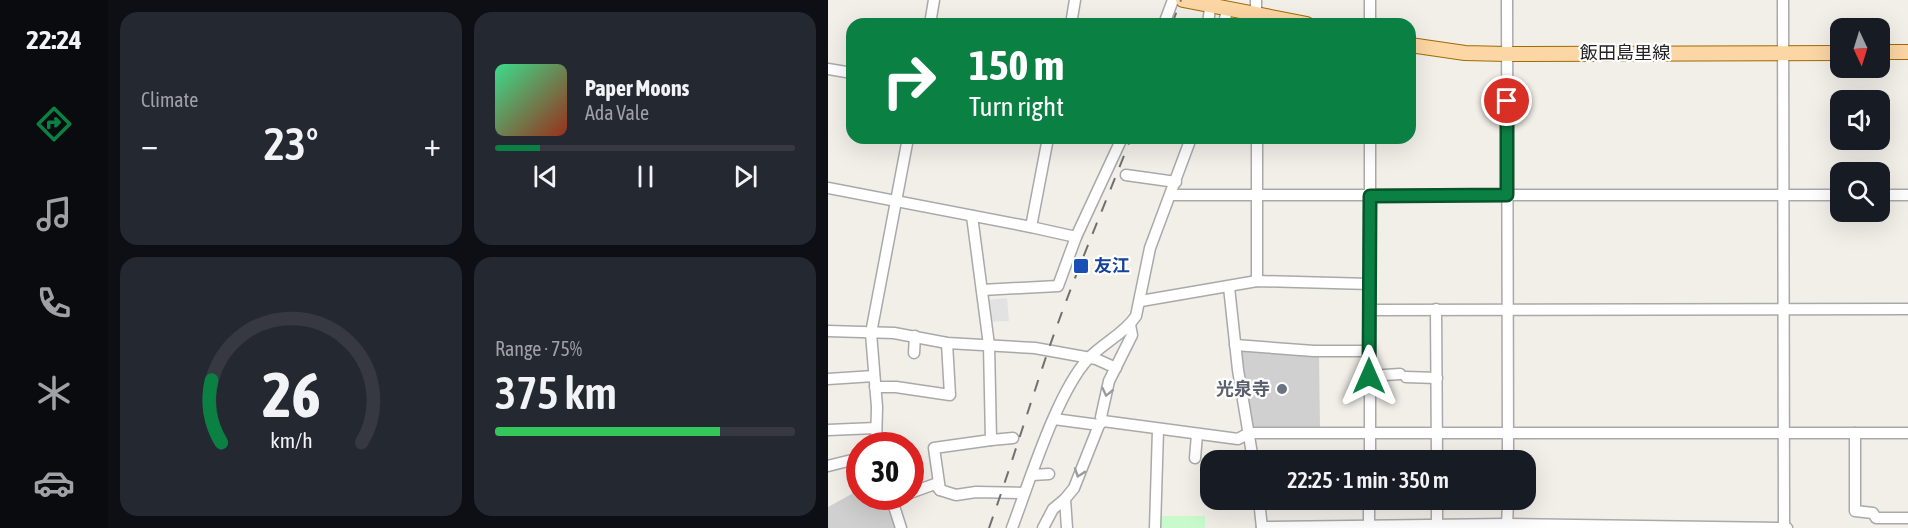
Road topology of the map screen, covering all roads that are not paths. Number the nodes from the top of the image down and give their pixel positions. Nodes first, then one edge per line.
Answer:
1 (934, 0) edge
2 (1076, 0) edge
3 (1173, 0) edge
4 (1183, 0) edge
5 (1370, 0) edge
6 (1507, 0) edge
7 (1783, 0) edge
8 (1219, 4) edge
9 (1256, 13) edge
10 (931, 18) edge
11 (1072, 18) edge
12 (1166, 18) edge
13 (1211, 18) edge
14 (1279, 18) edge
15 (1370, 18) edge
16 (1416, 46) edge
17 (1783, 52) junction
18 (1830, 52) edge
19 (1890, 52) edge
20 (1908, 52) edge
21 (1507, 54) junction
22 (828, 69) edge
23 (846, 72) edge
24 (907, 144) edge
25 (1047, 144) edge
26 (1119, 144) edge
27 (1187, 144) edge
28 (1257, 144) edge
29 (1370, 144) edge
30 (1126, 175) dead end
31 (1176, 182) junction
32 (828, 188) edge
33 (1171, 195) junction
34 (1507, 195) junction
35 (1784, 195) junction
36 (1830, 195) edge
37 (1890, 195) edge
38 (1908, 195) edge
39 (1257, 196) junction
40 (1370, 196) junction
41 (896, 202) junction
42 (972, 216) junction
43 (1031, 227) junction
44 (1076, 237) junction
45 (1257, 281) junction
46 (1370, 284) junction
47 (1229, 287) junction
48 (982, 290) junction
49 (1141, 301) junction
50 (1436, 309) junction
51 (1508, 309) junction
52 (1908, 309) edge
53 (1370, 310) junction
54 (1784, 310) junction
55 (1130, 326) junction
56 (828, 331) edge
57 (871, 333) junction
58 (915, 336) junction
59 (947, 343) junction
60 (989, 345) junction
61 (1235, 345) junction
62 (1369, 351) junction
63 (915, 353) dead end
64 (1088, 359) junction
65 (1116, 368) junction
66 (1369, 376) junction
67 (1437, 378) junction
68 (828, 379) edge
69 (875, 382) junction
70 (1054, 419) junction
71 (1101, 423) junction
72 (876, 429) joint
73 (828, 430) edge
74 (1158, 430) junction
75 (1508, 432) junction
76 (1249, 433) junction
77 (1437, 433) junction
78 (1855, 433) junction
79 (1908, 433) edge
80 (1370, 434) junction
81 (1784, 434) junction
82 (1197, 435) junction
83 (1013, 438) dead end
84 (991, 440) junction
85 (1252, 450) edge
86 (1370, 450) edge
87 (1437, 450) edge
88 (1508, 450) edge
89 (1195, 458) dead end
90 (846, 462) edge
91 (828, 466) edge
92 (1049, 474) dead end
93 (1032, 475) junction
94 (924, 488) edge
95 (940, 490) junction
96 (1024, 493) junction
97 (1065, 499) junction
98 (897, 510) edge
99 (1259, 510) edge
100 (1370, 510) edge
101 (1437, 510) edge
102 (1508, 510) edge
103 (1908, 518) edge
104 (1875, 523) edge
105 (1437, 525) junction
106 (1507, 526) edge
107 (1262, 527) edge
108 (1369, 527) edge
109 (901, 528) edge
110 (1012, 528) edge
111 (1043, 528) edge
112 (1066, 528) edge
113 (1155, 528) edge
114 (1785, 528) edge

1 - 10 street
2 - 11 street
3 - 12 street
4 - 8 main road
5 - 15 street
6 - 21 street
7 - 17 street
8 - 9 main road
8 - 13 street
9 - 14 main road
16 - 21 main road, 飯田島里線
17 - 18 main road, 飯田島里線
17 - 21 main road, 飯田島里線
17 - 35 street
19 - 20 main road
21 - 34 street
22 - 23 street
24 - 41 street
25 - 43 street
26 - 44 street
27 - 31 street
28 - 39 street
29 - 40 street
30 - 31 street
31 - 33 street
32 - 41 street
33 - 39 street
33 - 49 street
34 - 35 street
34 - 40 street
34 - 51 street
35 - 36 street
35 - 54 street
37 - 38 street
39 - 40 street
39 - 45 street
40 - 46 street
41 - 42 street
41 - 57 street
42 - 43 street
42 - 48 street
43 - 44 street
44 - 48 street
45 - 46 street
45 - 47 street
46 - 53 street
47 - 49 street
47 - 61 street
48 - 60 street
49 - 55 street
50 - 51 street
50 - 53 street
50 - 67 street
51 - 54 street
51 - 75 street
52 - 54 street
53 - 62 street
54 - 81 street
55 - 64 street
55 - 65 street
56 - 57 street
57 - 58 street
57 - 69 street
58 - 59 street
58 - 63 street
59 - 60 street
59 - 69 street
60 - 64 street
60 - 84 street
61 - 62 street
61 - 76 street
62 - 66 street
64 - 65 street
64 - 70 street
65 -> 71 street
66 - 67 street
66 - 80 street
67 - 77 street
68 - 69 street
69 - 72 street
70 - 71 street
70 - 93 street
71 - 74 street
71 -> 97 street
72 - 73 street
74 - 82 street
74 - 113 street
75 - 77 street
75 - 81 street
75 - 88 street
76 - 80 street
76 - 82 street
76 - 85 street
77 - 80 street
77 - 87 street
78 - 79 street
78 - 81 street
78 - 104 street
80 - 86 street
81 - 114 street
82 - 89 street
83 - 84 street
84 - 95 street
90 - 91 street
92 - 93 street
93 - 96 street
94 - 95 street
95 - 96 street
96 - 110 street
97 - 111 street
97 - 112 street
98 - 109 street
99 - 107 street
100 - 108 street
101 - 105 street
102 - 106 street
103 - 104 street
105 - 106 street
105 - 108 street
106 - 114 street
107 - 108 street

